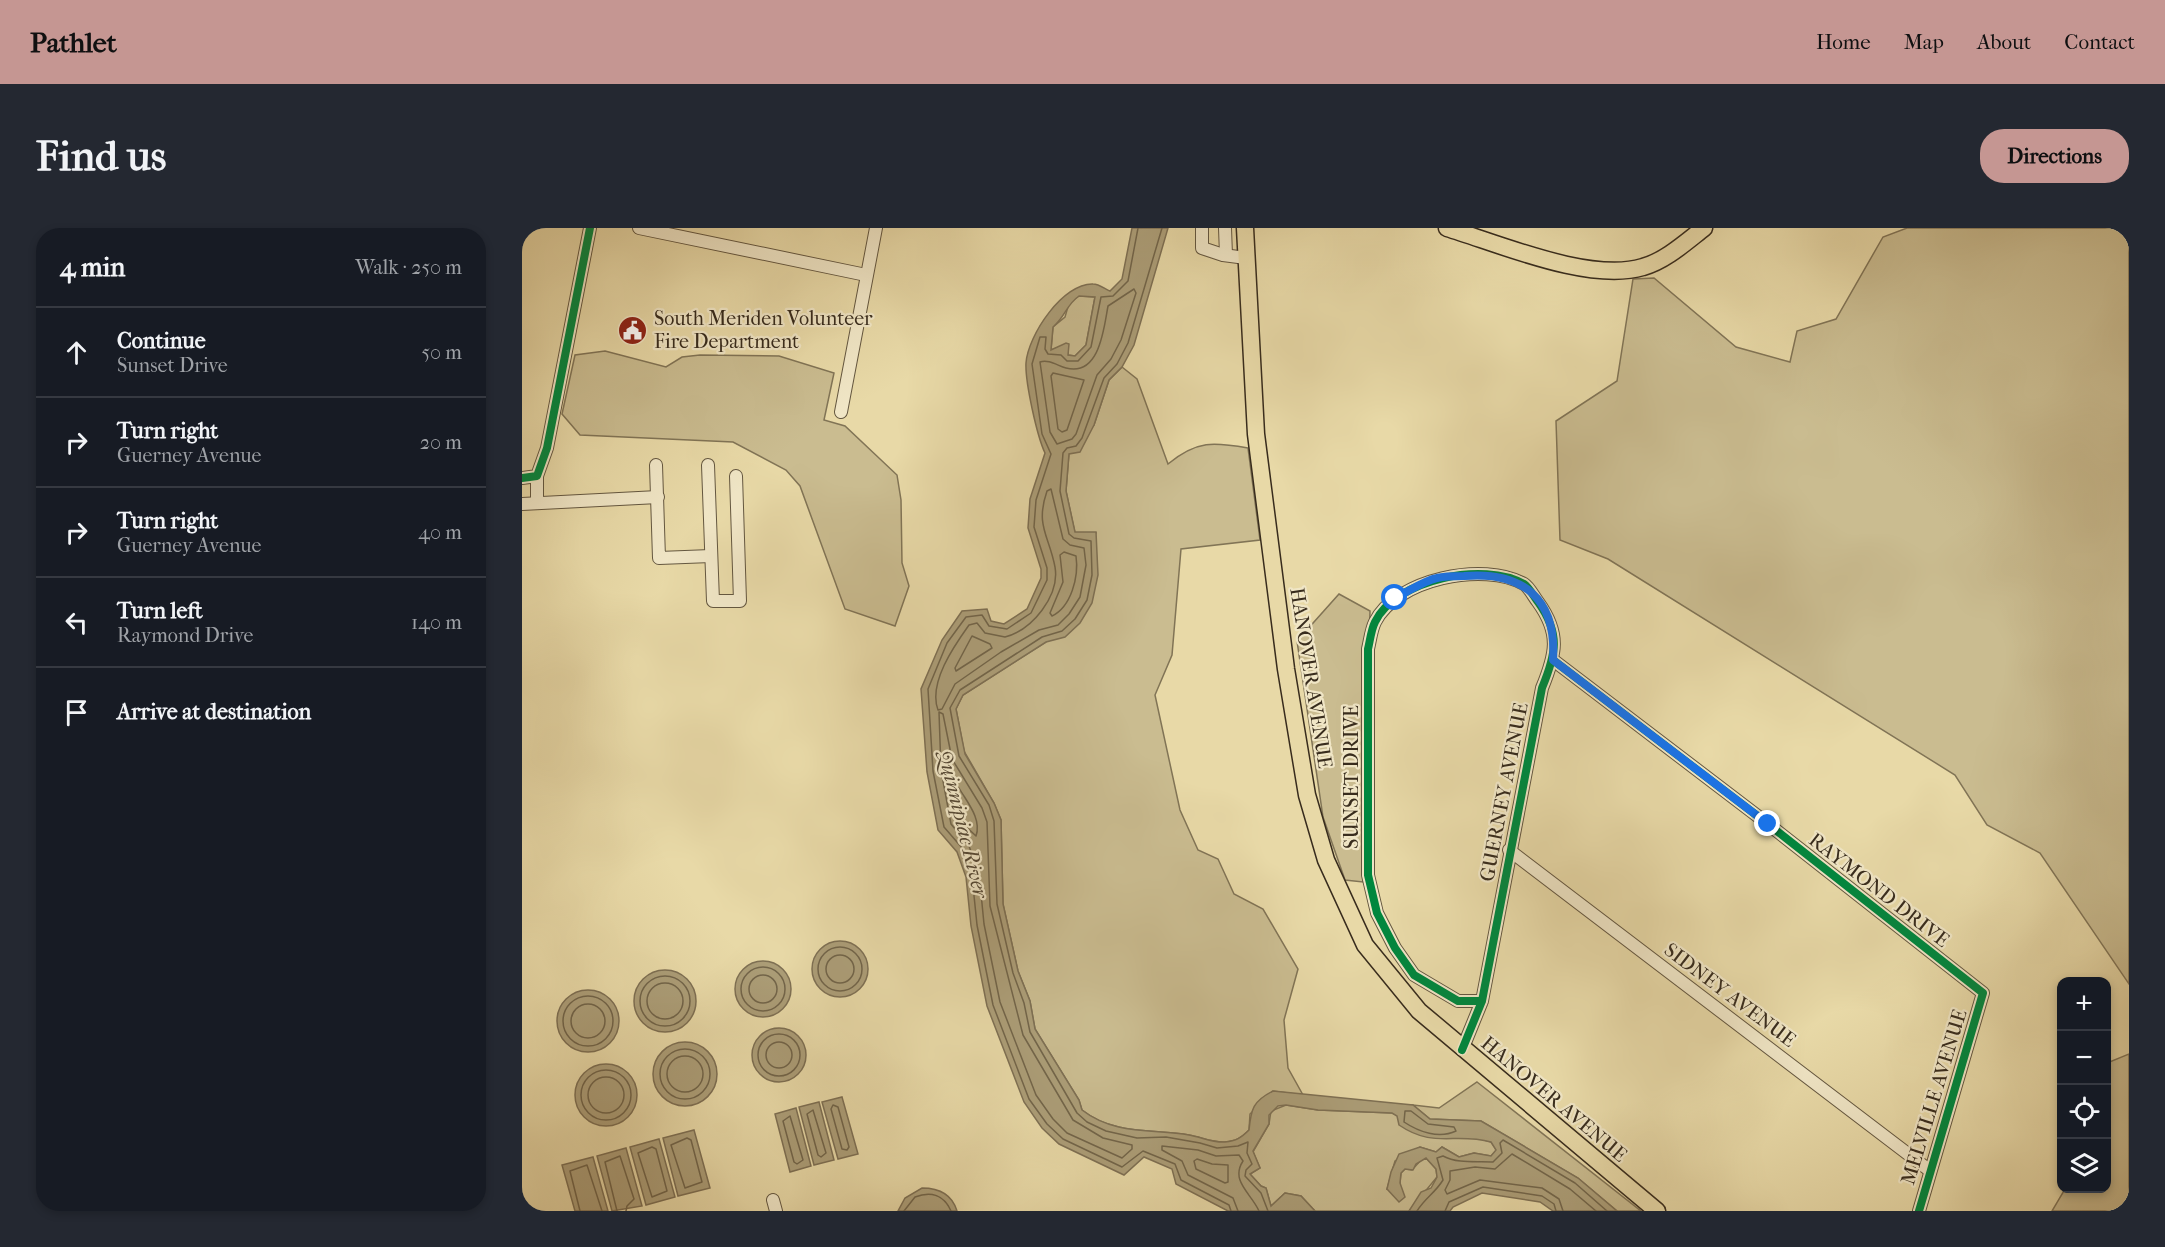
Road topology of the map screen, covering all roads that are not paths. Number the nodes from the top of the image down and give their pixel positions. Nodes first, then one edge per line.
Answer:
1 (590, 228) edge
2 (639, 228) edge
3 (876, 228) edge
4 (1202, 228) edge
5 (1225, 228) edge
6 (1245, 228) edge
7 (1448, 228) edge
8 (1704, 228) edge
9 (1226, 255) junction
10 (1246, 258) junction
11 (866, 275) junction
12 (841, 412) dead end
13 (656, 465) dead end
14 (708, 465) dead end
15 (537, 476) junction
16 (736, 476) dead end
17 (522, 478) edge
18 (658, 496) junction
19 (537, 503) junction
20 (522, 504) edge
21 (711, 556) junction
22 (1489, 574) joint
23 (1553, 660) junction
24 (1509, 850) junction
25 (1983, 993) joint
26 (1482, 1001) junction
27 (1462, 1050) junction
28 (1929, 1170) junction
29 (1657, 1211) edge
30 (1918, 1211) edge

1 - 15 street
2 - 11 street
3 - 11 street
4 - 9 street
5 - 9 street
6 - 10 main road, HANOVER AVENUE
7 - 8 main road
9 - 10 street
10 - 27 main road, HANOVER AVENUE
11 - 12 street
13 - 18 street
14 - 21 street
15 - 17 street
15 - 19 street
16 - 21 street
18 - 19 street
18 - 21 street
19 - 20 street
22 - 23 street, GUERNEY AVENUE
22 - 26 street, SUNSET DRIVE
23 - 24 street, GUERNEY AVENUE
23 - 25 street, RAYMOND DRIVE
24 - 26 street, GUERNEY AVENUE
24 - 28 street, SIDNEY AVENUE
25 - 28 street, MELVILLE AVENUE
26 - 27 street, GUERNEY AVENUE
27 - 29 main road, HANOVER AVENUE
28 - 30 street, MELVILLE AVENUE

